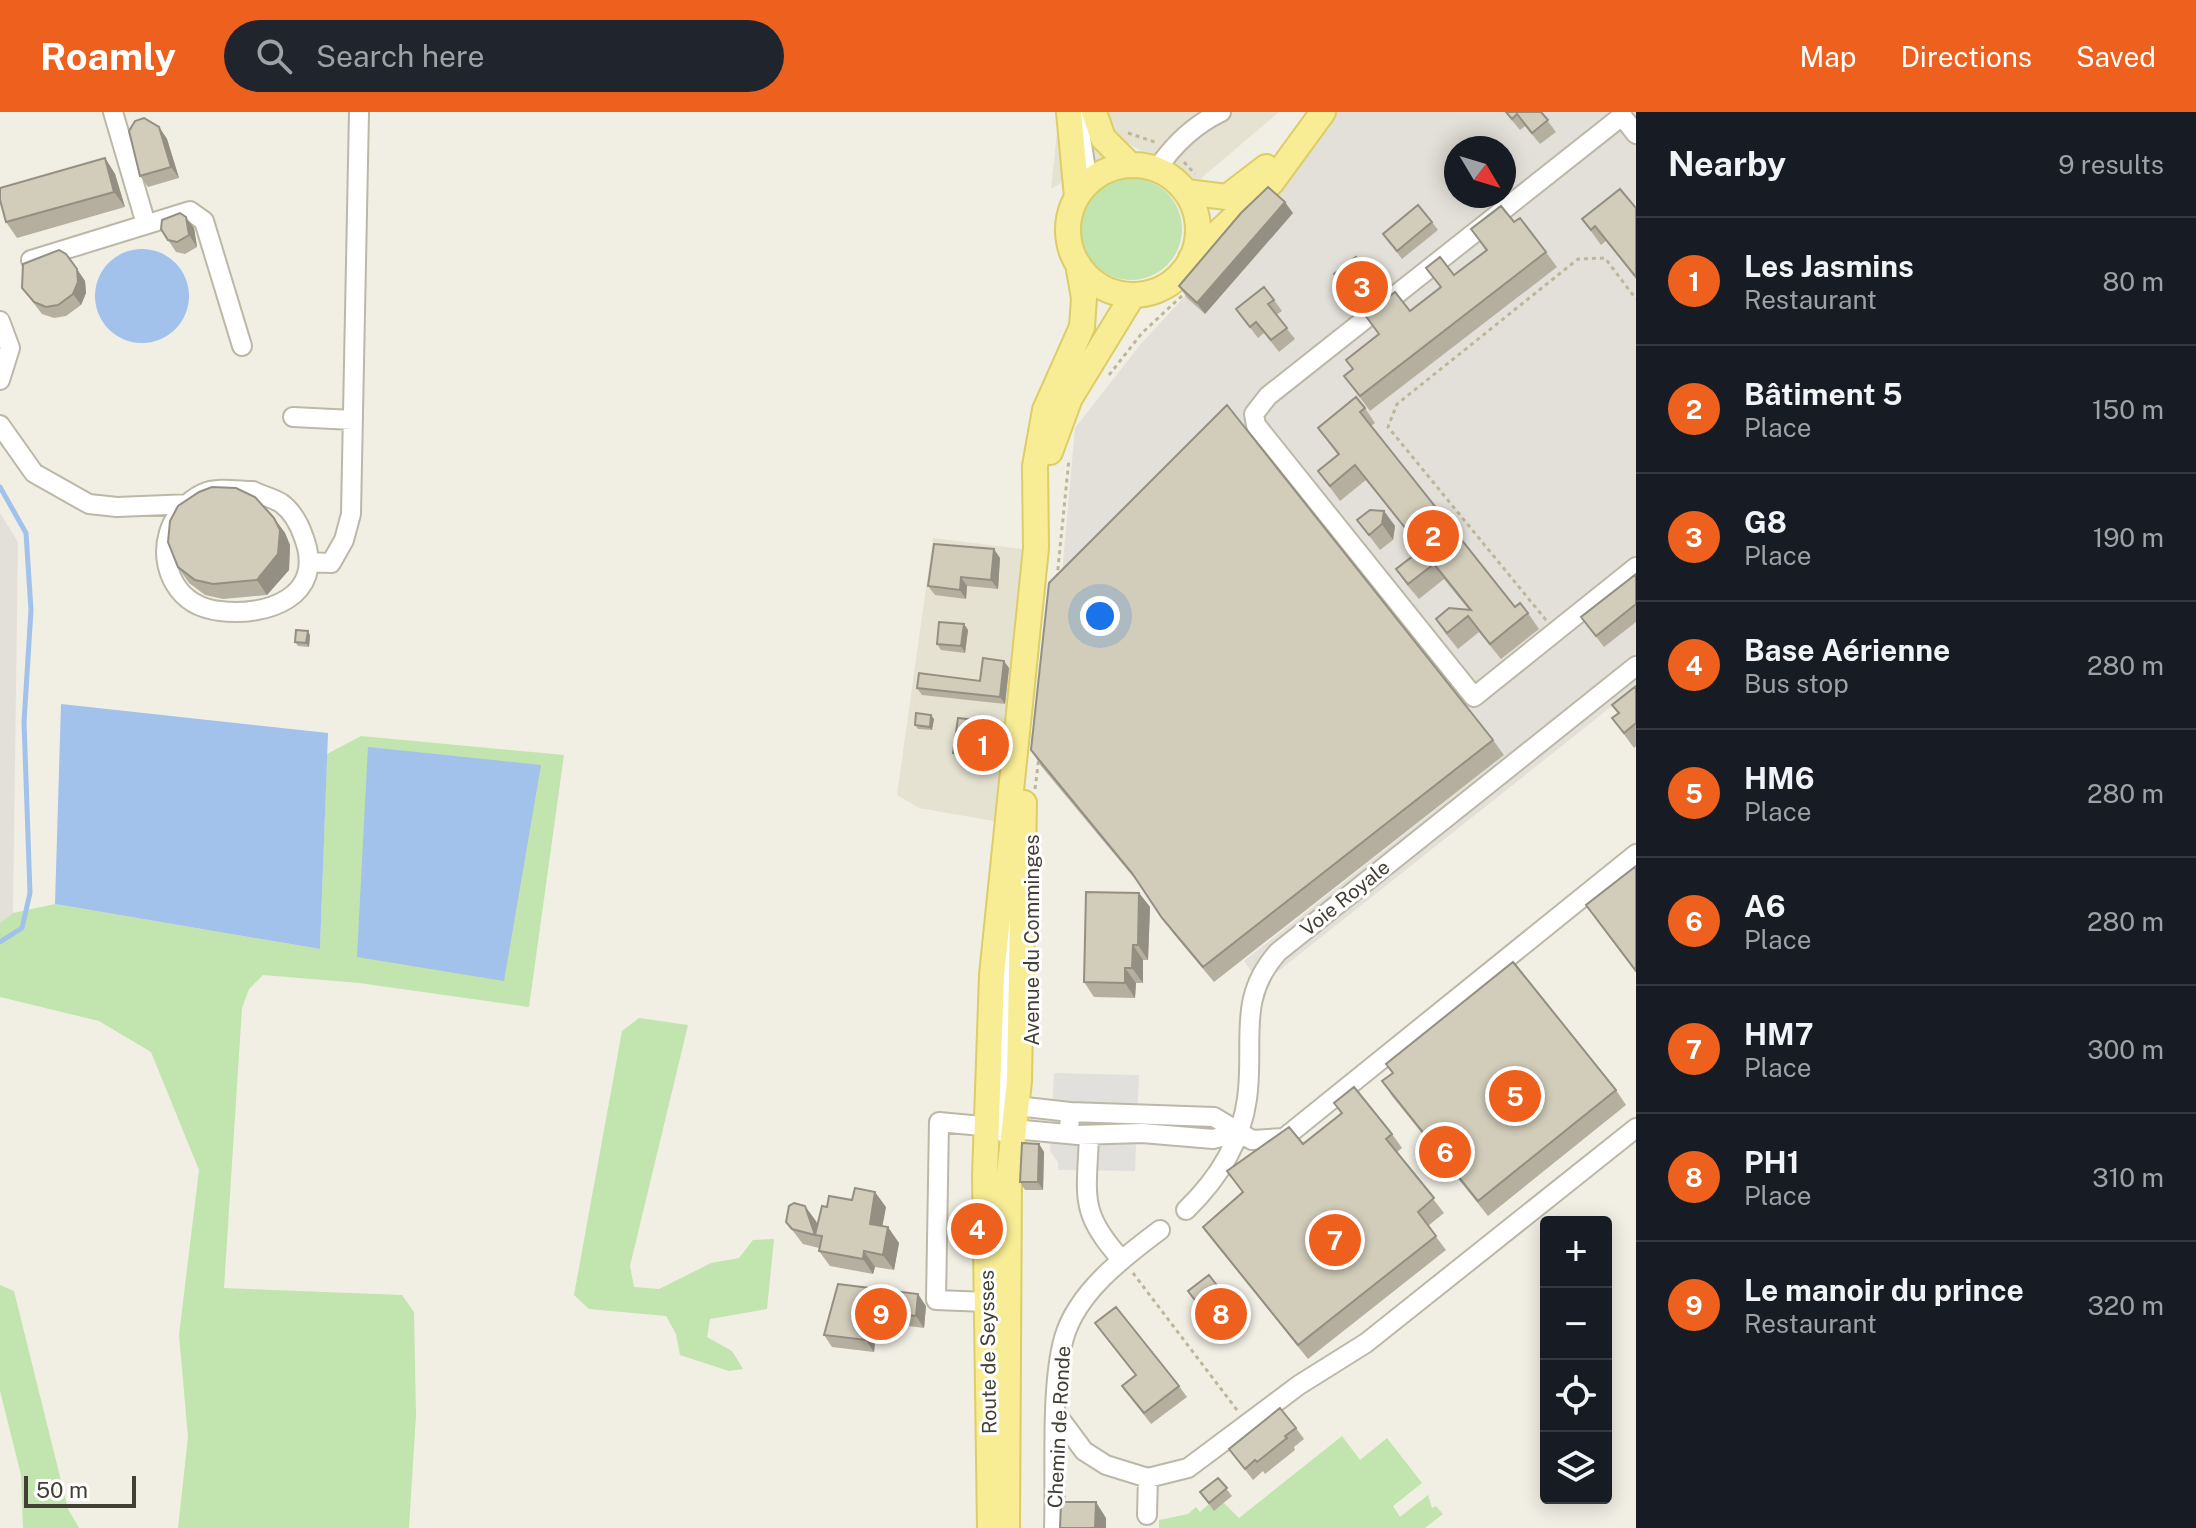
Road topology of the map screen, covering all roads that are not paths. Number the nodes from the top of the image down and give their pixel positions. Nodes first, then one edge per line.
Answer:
1 (113, 112) edge
2 (359, 112) edge
3 (1069, 112) edge
4 (1081, 112) edge
5 (1094, 112) edge
6 (1221, 112) edge
7 (1311, 112) edge
8 (1323, 112) edge
9 (1629, 124) edge
10 (1130, 165) junction
11 (1157, 169) junction
12 (1082, 190) junction
13 (1186, 192) junction
14 (146, 224) junction
15 (1191, 258) junction
16 (31, 260) edge
17 (1078, 264) junction
18 (1133, 295) junction
19 (0, 321) edge
20 (242, 346) dead end
21 (0, 380) edge
22 (293, 417) dead end
23 (353, 420) junction
24 (0, 425) edge
25 (191, 504) junction
26 (309, 562) junction
27 (1636, 567) edge
28 (1636, 666) edge
29 (1636, 854) edge
30 (1004, 1080) junction
31 (1070, 1112) junction
32 (1005, 1120) junction
33 (1636, 1128) edge
34 (1240, 1132) junction
35 (1069, 1133) junction
36 (1089, 1135) junction
37 (1186, 1210) dead end
38 (1160, 1230) dead end
39 (1121, 1259) junction
40 (987, 1302) junction
41 (1058, 1416) junction
42 (1148, 1478) junction
43 (1147, 1522) edge
44 (1054, 1523) edge
45 (990, 1528) edge
46 (1007, 1528) edge

1 - 14 street
2 - 23 street
3 - 12 main road
4 - 12 street
5 - 10 main road
6 - 11 street
7 - 13 main road
8 - 15 main road
9 - 27 street
10 - 11 main road
10 - 12 main road
11 - 13 main road
12 - 17 main road
13 - 15 main road
14 - 16 street
14 - 20 street
15 - 18 main road
17 - 18 main road
17 - 30 main road, Avenue du Comminges
18 - 30 main road, Avenue du Comminges
19 - 21 street
22 - 23 street
23 - 26 street
24 - 25 street
25 - 26 street
25 - 26 street
28 - 34 street, Voie Royale
29 - 34 street
30 - 32 main road, Route de Seysses
30 - 32 main road, Route de Seysses
31 - 32 street
31 - 34 street
31 - 35 street
32 - 35 street
32 - 40 main road, Route de Seysses
32 - 40 street
32 - 46 main road, Route de Seysses
33 - 42 street
34 - 36 street
34 - 37 street, Voie Royale
35 - 36 street
36 - 39 street
38 - 39 street, Chemin de Ronde
39 - 41 street, Chemin de Ronde
40 - 45 main road, Route de Seysses
41 - 42 street
41 - 44 street, Chemin de Ronde
42 - 43 street

